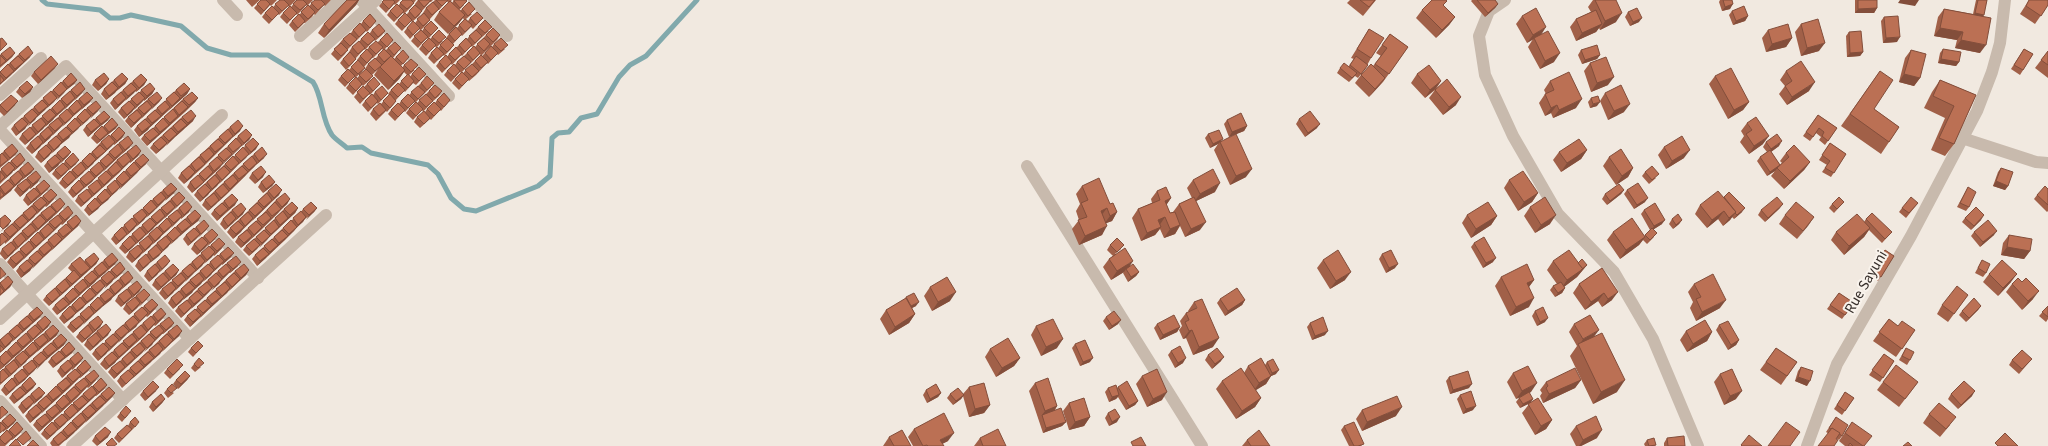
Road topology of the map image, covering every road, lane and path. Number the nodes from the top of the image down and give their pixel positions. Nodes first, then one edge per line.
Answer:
1 (223, 0) edge
2 (340, 0) edge
3 (474, 0) edge
4 (1505, 0) edge
5 (2005, 0) edge
6 (368, 3) edge
7 (237, 15) dead end
8 (300, 36) dead end
9 (507, 36) dead end
10 (316, 54) dead end
11 (41, 58) dead end
12 (0, 95) edge
13 (449, 96) edge
14 (222, 115) dead end
15 (0, 126) edge
16 (0, 130) edge
17 (1962, 138) junction
18 (2048, 163) edge
19 (1026, 166) dead end
20 (161, 171) junction
21 (326, 215) dead end
22 (94, 233) junction
23 (0, 264) edge
24 (258, 278) junction
25 (27, 294) junction
26 (0, 319) edge
27 (190, 339) junction
28 (123, 400) junction
29 (0, 401) edge
30 (41, 446) edge
31 (72, 446) edge
32 (1202, 446) edge
33 (1698, 446) edge
34 (1807, 446) edge

1 - 7 street
2 - 8 street
3 - 9 street
4 - 33 street
5 - 17 street, Rue Sayuni
6 - 10 street
6 - 13 street
11 - 12 street
14 - 20 street
15 - 20 street
16 - 22 street
17 - 18 street
17 - 34 street, Rue Sayuni
19 - 32 street
20 - 22 street
20 - 24 street
21 - 24 street
22 - 25 street
22 - 27 street
23 - 25 street
24 - 27 street
25 - 26 street
25 - 28 street
27 - 28 street
28 - 31 street
29 - 30 street

